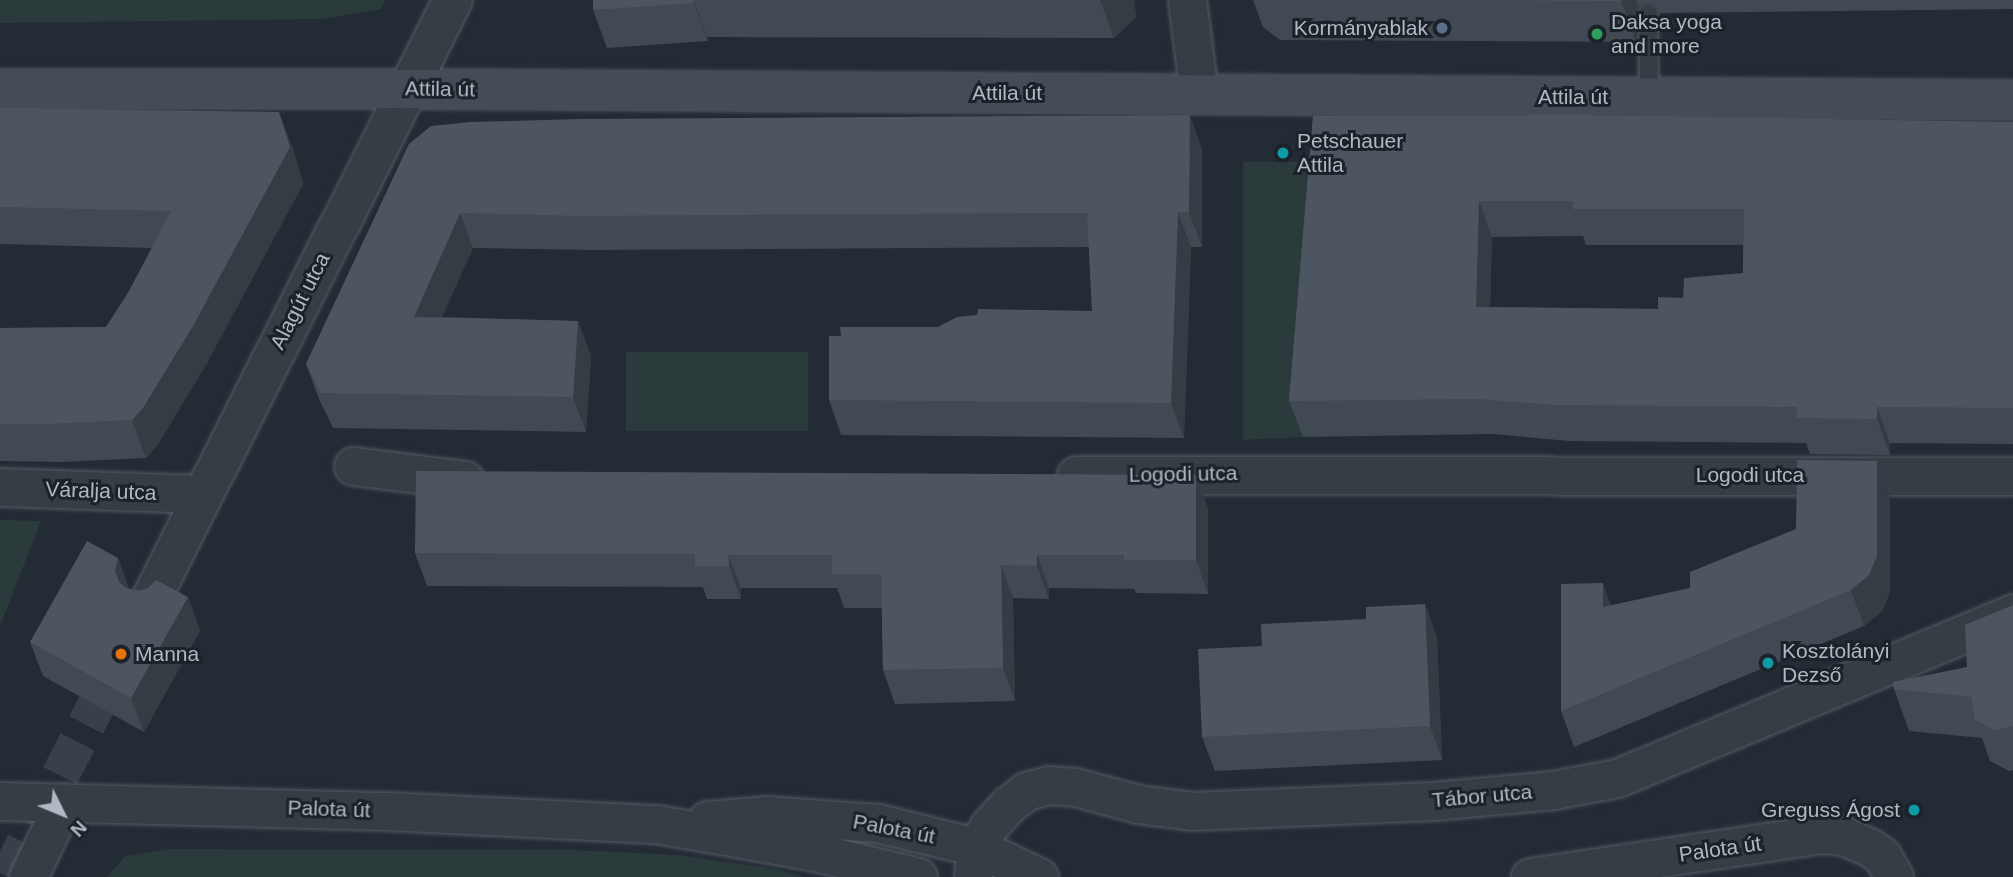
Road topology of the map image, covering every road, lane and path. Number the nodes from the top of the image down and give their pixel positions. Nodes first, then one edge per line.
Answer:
1 (453, 0) edge
2 (1187, 0) edge
3 (1648, 13) dead end
4 (0, 89) edge
5 (407, 89) junction
6 (1199, 94) junction
7 (1649, 97) junction
8 (2013, 100) edge
9 (353, 466) dead end
10 (1048, 475) edge
11 (2013, 476) edge
12 (498, 481) edge
13 (0, 488) edge
14 (203, 494) junction
15 (149, 603) edge
16 (2013, 613) edge
17 (0, 801) edge
18 (64, 802) junction
19 (657, 824) junction
20 (974, 862) edge
21 (28, 877) edge
22 (918, 877) edge
23 (1039, 877) edge
24 (1530, 877) edge
25 (1894, 877) edge

1 - 5 street, Alagút utca
2 - 6 street
3 - 7 lane
4 - 5 main road, Attila út
5 - 6 main road, Attila út
5 - 14 street, Alagút utca
6 - 7 main road, Attila út
7 - 8 main road, Attila út
9 - 12 street
10 - 11 street, Logodi utca
13 - 14 street, Váralja utca
14 - 15 street, Alagút utca
16 - 20 street, Tábor utca
17 - 18 street, Palota út
18 - 19 street, Palota út
18 - 21 street
19 - 20 street, Palota út
19 - 22 street, Palota út
20 - 23 street, Palota út
24 - 25 street, Palota út

